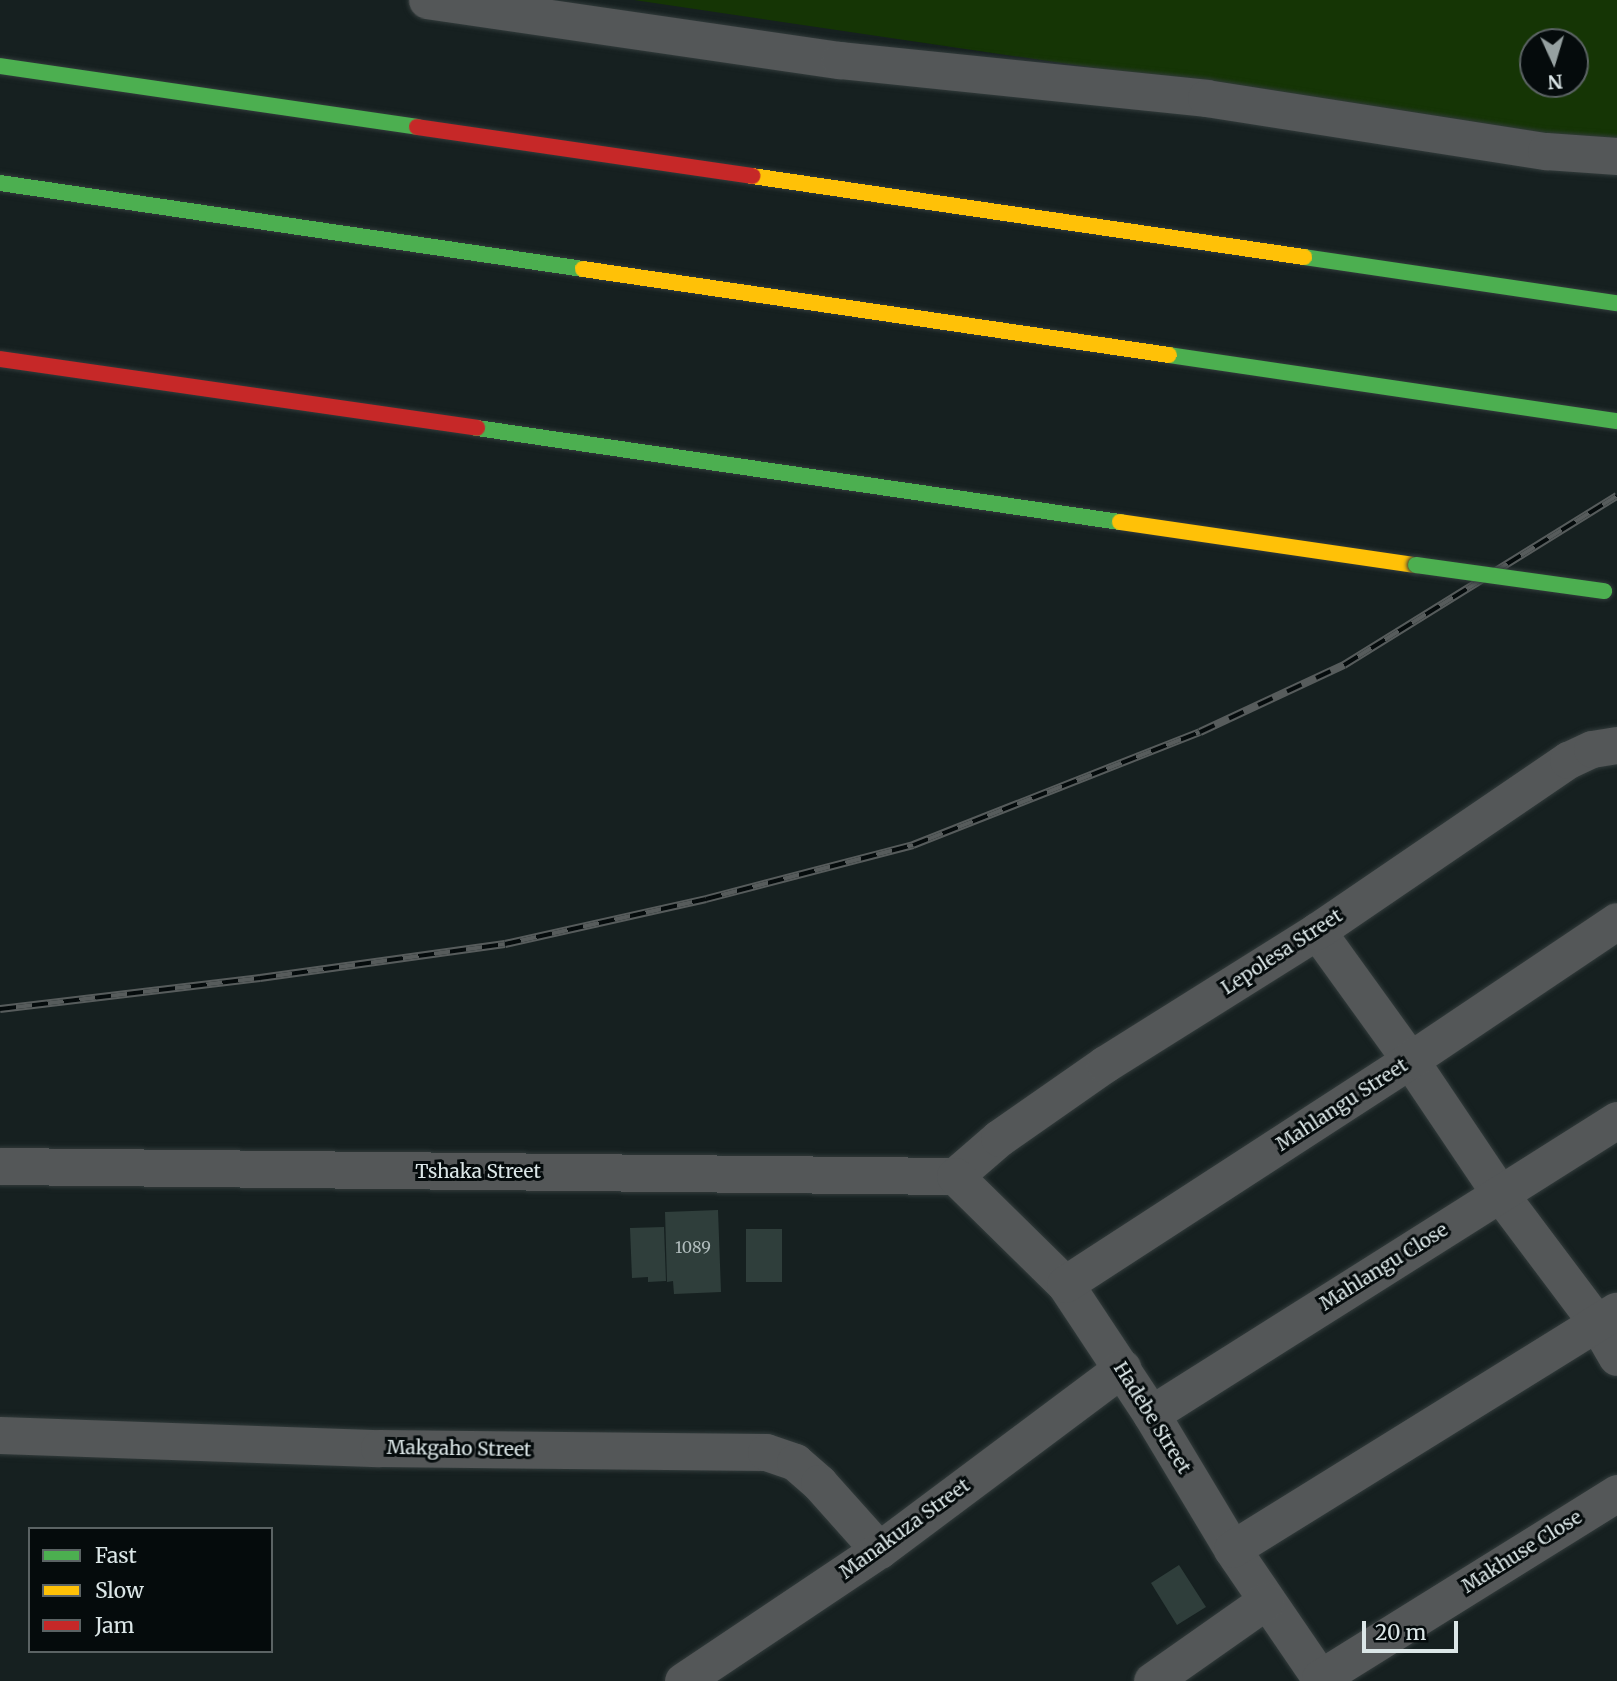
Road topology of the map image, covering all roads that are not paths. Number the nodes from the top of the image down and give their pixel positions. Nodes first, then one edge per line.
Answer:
1 (427, 0) edge
2 (0, 66) edge
3 (1617, 156) edge
4 (0, 183) edge
5 (1617, 303) edge
6 (0, 359) edge
7 (1617, 421) edge
8 (1610, 592) edge
9 (1617, 745) edge
10 (1617, 921) edge
11 (1317, 931) junction
12 (1410, 1060) junction
13 (1617, 1120) edge
14 (0, 1166) edge
15 (955, 1176) junction
16 (1500, 1194) junction
17 (1065, 1284) junction
18 (1607, 1317) edge
19 (1617, 1357) edge
20 (1122, 1368) junction
21 (1151, 1414) junction
22 (0, 1435) edge
23 (1617, 1493) edge
24 (1232, 1549) junction
25 (878, 1550) junction
26 (1266, 1601) junction
27 (1321, 1679) edge
28 (682, 1681) edge
29 (1153, 1681) edge

1 - 3 street
2 - 5 main road
4 - 7 main road
6 - 8 main road, bridge
9 - 11 street, Lepolesa Street
10 - 12 street, Mahlangu Street
11 - 12 street
11 - 15 street, Lepolesa Street
12 - 16 street
12 - 17 street, Mahlangu Street
13 - 16 street, Mahlangu Close
14 - 15 street, Tshaka Street
15 - 17 street, Hadebe Street
16 - 18 street
16 - 21 street, Mahlangu Close
17 - 20 street, Hadebe Street
18 - 19 street
18 - 24 street
20 - 21 street, Hadebe Street
20 - 25 street, Manakuza Street
21 - 24 street, Hadebe Street
22 - 25 street, Makgaho Street
23 - 27 street, Makhuse Close
24 - 26 street, Hadebe Street
25 - 28 street, Manakuza Street
26 - 27 street, Hadebe Street
26 - 29 street

